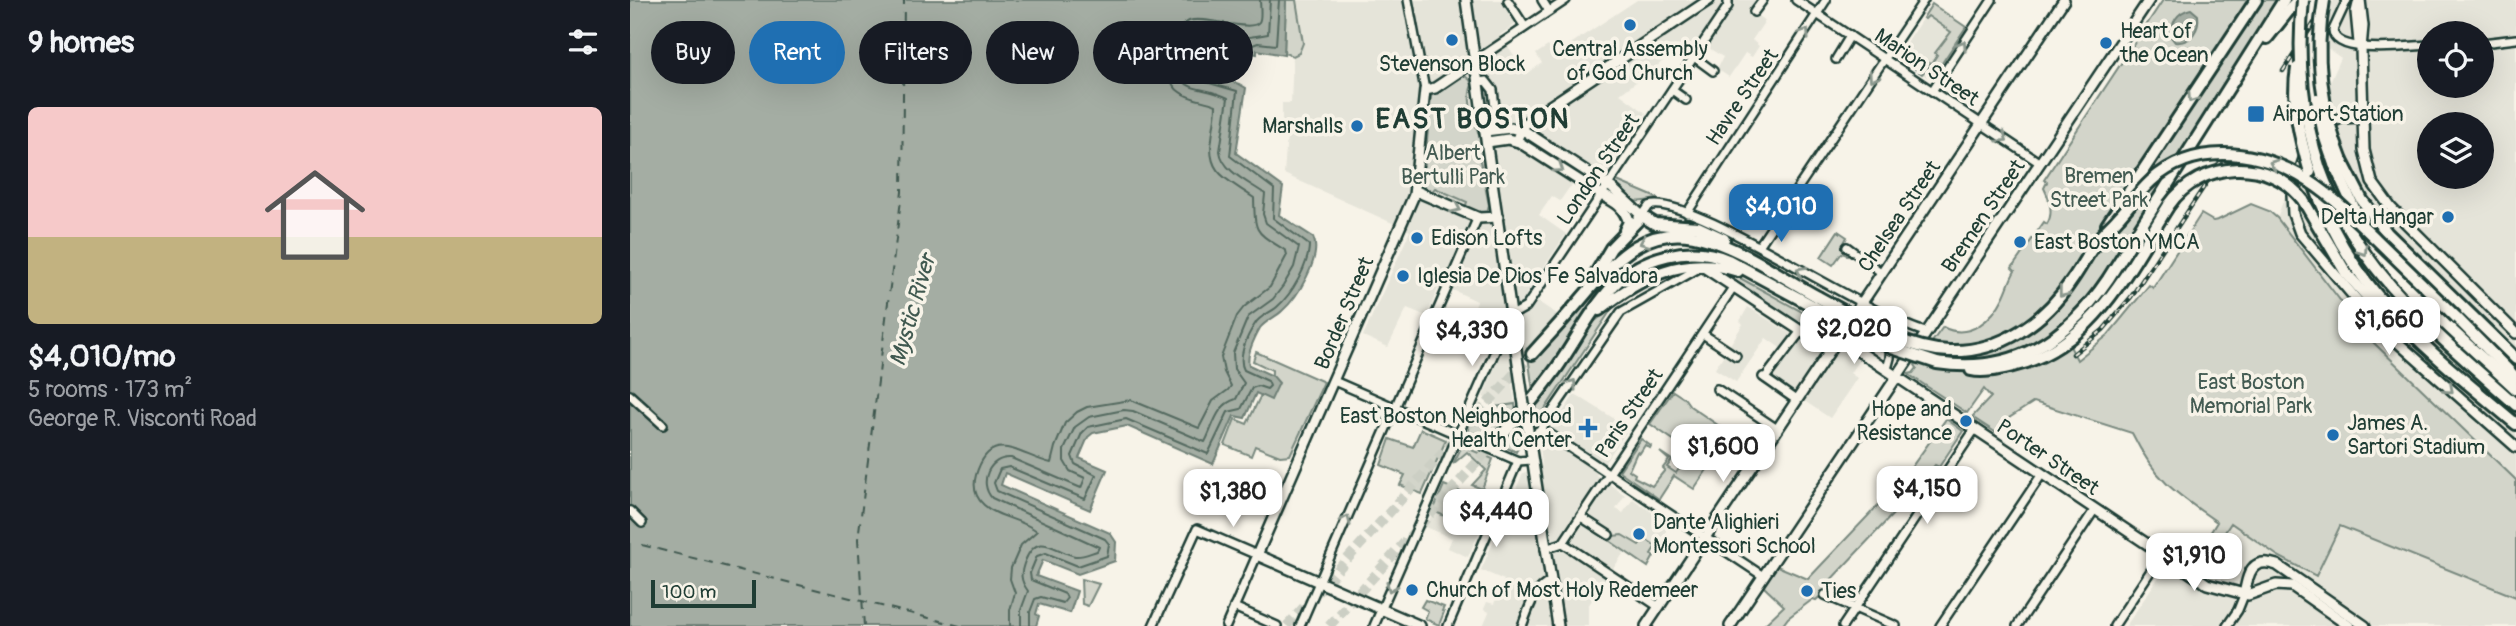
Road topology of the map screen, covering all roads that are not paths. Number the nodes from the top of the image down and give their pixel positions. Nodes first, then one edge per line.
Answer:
1 (1408, 0) edge
2 (1466, 0) edge
3 (1542, 0) edge
4 (1566, 0) edge
5 (1709, 0) edge
6 (1728, 0) edge
7 (1763, 0) edge
8 (1796, 0) edge
9 (1826, 0) edge
10 (1924, 0) edge
11 (1992, 0) edge
12 (2064, 0) edge
13 (2256, 0) edge
14 (2284, 0) edge
15 (2297, 0) edge
16 (2303, 0) edge
17 (2324, 0) edge
18 (2347, 0) edge
19 (2359, 0) edge
20 (1508, 1) edge
21 (2146, 1) edge
22 (1549, 11) junction
23 (1754, 12) dead end
24 (1818, 14) junction
25 (1525, 27) junction
26 (1850, 36) junction
27 (2516, 39) edge
28 (2494, 42) edge
29 (2417, 46) edge
30 (2361, 48) junction
31 (1694, 57) junction
32 (1836, 59) dead end
33 (1885, 59) junction
34 (1475, 61) junction
35 (1713, 71) dead end
36 (1425, 90) junction
37 (1672, 90) junction
38 (1932, 91) junction
39 (1686, 100) dead end
40 (2212, 114) junction
41 (2362, 117) junction
42 (1982, 124) junction
43 (1521, 130) junction
44 (1485, 131) junction
45 (1516, 141) junction
46 (1487, 142) junction
47 (2338, 162) junction
48 (2040, 163) junction
49 (2315, 170) junction
50 (1605, 190) junction
51 (1416, 191) junction
52 (1687, 213) junction
53 (1642, 215) junction
54 (1478, 217) junction
55 (1498, 217) junction
56 (1623, 234) junction
57 (2100, 236) junction
58 (1759, 246) junction
59 (1847, 247) dead end
60 (1702, 266) junction
61 (1882, 273) junction
62 (1776, 274) junction
63 (1760, 278) junction
64 (1734, 286) junction
65 (1585, 295) junction
66 (1816, 302) junction
67 (1861, 304) junction
68 (1512, 315) junction
69 (1591, 317) junction
70 (1892, 320) junction
71 (1801, 331) junction
72 (1514, 332) junction
73 (1926, 332) junction
74 (2516, 333) edge
75 (1703, 334) junction
76 (2065, 336) junction
77 (1839, 338) junction
78 (1830, 350) junction
79 (1532, 354) tunnel mouth
80 (1736, 356) dead end
81 (2436, 358) junction
82 (2516, 359) edge
83 (1887, 369) junction
84 (1897, 376) junction
85 (2516, 378) edge
86 (1334, 381) junction
87 (1717, 389) dead end
88 (2516, 389) edge
89 (630, 395) edge
90 (1797, 401) junction
91 (2516, 405) edge
92 (1396, 408) junction
93 (2514, 423) edge
94 (663, 425) dead end
95 (1777, 429) junction
96 (1975, 429) junction
97 (1533, 432) junction
98 (1457, 435) junction
99 (1498, 439) tunnel mouth
100 (2516, 447) edge
101 (1532, 460) junction
102 (1518, 461) junction
103 (1609, 474) junction
104 (2042, 474) junction
105 (2095, 509) junction
106 (630, 511) edge
107 (1581, 517) junction
108 (642, 523) dead end
109 (1609, 535) dead end
110 (1705, 538) junction
111 (1563, 543) junction
112 (1545, 549) junction
113 (2162, 554) junction
114 (1257, 555) junction
115 (2249, 574) junction
116 (1763, 576) junction
117 (1319, 582) junction
118 (1550, 582) junction
119 (2266, 589) junction
120 (1825, 595) dead end
121 (2244, 595) junction
122 (1234, 607) junction
123 (1659, 607) junction
124 (1855, 608) junction
125 (1381, 609) junction
126 (1153, 626) edge
127 (1226, 626) edge
128 (1277, 626) edge
129 (1300, 626) edge
130 (1374, 626) edge
131 (1420, 626) edge
132 (1448, 626) edge
133 (1522, 626) edge
134 (1558, 626) edge
135 (1646, 626) edge
136 (1730, 626) edge
137 (1843, 626) edge
138 (1896, 626) edge
139 (1940, 626) edge
140 (2017, 626) edge
141 (2114, 626) edge
142 (2227, 626) edge
143 (2349, 626) edge
144 (2365, 626) edge

1 - 36 street, Border Street
2 - 34 main road
3 - 22 street
4 - 22 street
5 - 43 main road
6 - 31 street, London Street
7 - 23 street
8 - 24 street, Marion Street
9 - 24 street, Havre Street
10 - 33 street
38 -> 11 street
12 - 42 main road, Chelsea Street
13 -> 57 highway, bridge
14 - 40 highway
15 - 40 highway
16 - 49 highway, bridge
17 - 47 highway, bridge
18 - 30 street
19 - 30 main road
20 - 25 street
21 - 48 main road, Bremen Street
22 - 25 street
24 - 26 street, Marion Street
52 -> 24 street, Havre Street
25 - 34 street
26 - 32 street
26 - 33 street, Marion Street
27 - 28 street
29 - 30 street
30 - 41 main road
31 - 35 street
31 - 37 street, London Street
33 - 38 street, Marion Street
33 -> 58 street
34 - 36 main road
34 - 44 main road
36 - 51 main road, Border Street
37 - 39 street
37 - 50 street, London Street
38 - 42 street, Marion Street
40 - 76 highway
41 - 74 main road
41 -> 100 main road
42 -> 48 street, Marion Street
42 - 61 main road, Chelsea Street
43 - 44 main road
43 - 45 main road
43 - 50 main road
44 - 46 main road
45 - 46 main road
45 -> 50 main road
46 - 55 main road
47 - 82 highway
47 - 88 highway
48 - 73 main road, Bremen Street
49 - 81 highway
49 -> 91 highway
50 - 53 main road
50 - 56 highway
50 - 68 street, London Street
51 -> 54 main road
51 - 86 main road, Border Street
52 - 53 street
52 - 58 street
53 - 56 highway
53 - 62 highway
54 - 55 main road
54 - 92 street
55 - 68 main road
56 - 65 highway
57 -> 66 highway, bridge
85 -> 57 highway, bridge
67 -> 58 street
59 - 61 street
60 - 63 highway
60 - 64 main road
60 - 69 highway
97 -> 60 street
61 - 67 main road, Chelsea Street
62 -> 65 highway
62 - 66 highway
63 - 66 highway
63 - 69 highway
64 - 71 main road
64 - 75 street, Paris Street
65 - 79 highway
66 - 76 highway, bridge
67 - 70 street
67 - 77 main road, Chelsea Street
68 - 72 main road
69 - 99 highway
70 - 73 street
70 - 83 street
71 - 78 main road
71 - 90 street
72 - 97 main road, bridge
72 - 98 street
73 - 84 main road, Bremen Street
75 - 80 street
75 - 103 street, Paris Street
76 - 81 highway, bridge
77 - 78 main road, Chelsea Street
77 - 83 main road, Porter Street
78 - 90 main road, Chelsea Street
81 - 93 highway
83 - 84 main road, Porter Street
84 - 96 main road, Porter Street
84 - 116 main road, Bremen Street
86 - 92 street
86 - 114 main road, Border Street
87 - 95 street
89 - 94 street
90 - 95 main road, Chelsea Street
92 - 98 street
117 -> 92 street
95 - 110 main road, Chelsea Street
96 - 104 main road, Porter Street
96 - 124 street
97 - 101 main road
97 - 103 street
98 - 102 street
98 -> 125 street
101 - 102 street
101 - 112 main road
102 - 132 street
103 - 107 street, Paris Street
103 - 110 street
104 - 105 main road, Porter Street
104 - 139 street
105 - 113 main road, Porter Street
105 - 140 street
106 - 108 street
107 - 109 street
107 - 111 street, Paris Street
110 - 116 street
110 - 123 main road, Chelsea Street
111 - 112 street
111 - 123 street
112 - 118 main road
113 - 121 main road, Porter Street
113 - 141 street
114 - 117 main road
114 - 122 street, Border Street
114 - 126 street
115 - 119 main road
115 - 121 main road
115 - 144 main road
116 - 136 main road, Bremen Street
117 - 125 main road
117 - 129 street
118 - 133 street
118 - 134 main road
119 - 121 main road
119 - 143 main road
120 - 124 street
121 - 142 street
122 - 127 street, Border Street
122 - 128 street
123 - 135 main road, Chelsea Street
124 - 137 street
124 - 138 street
125 - 130 street
125 - 131 main road

